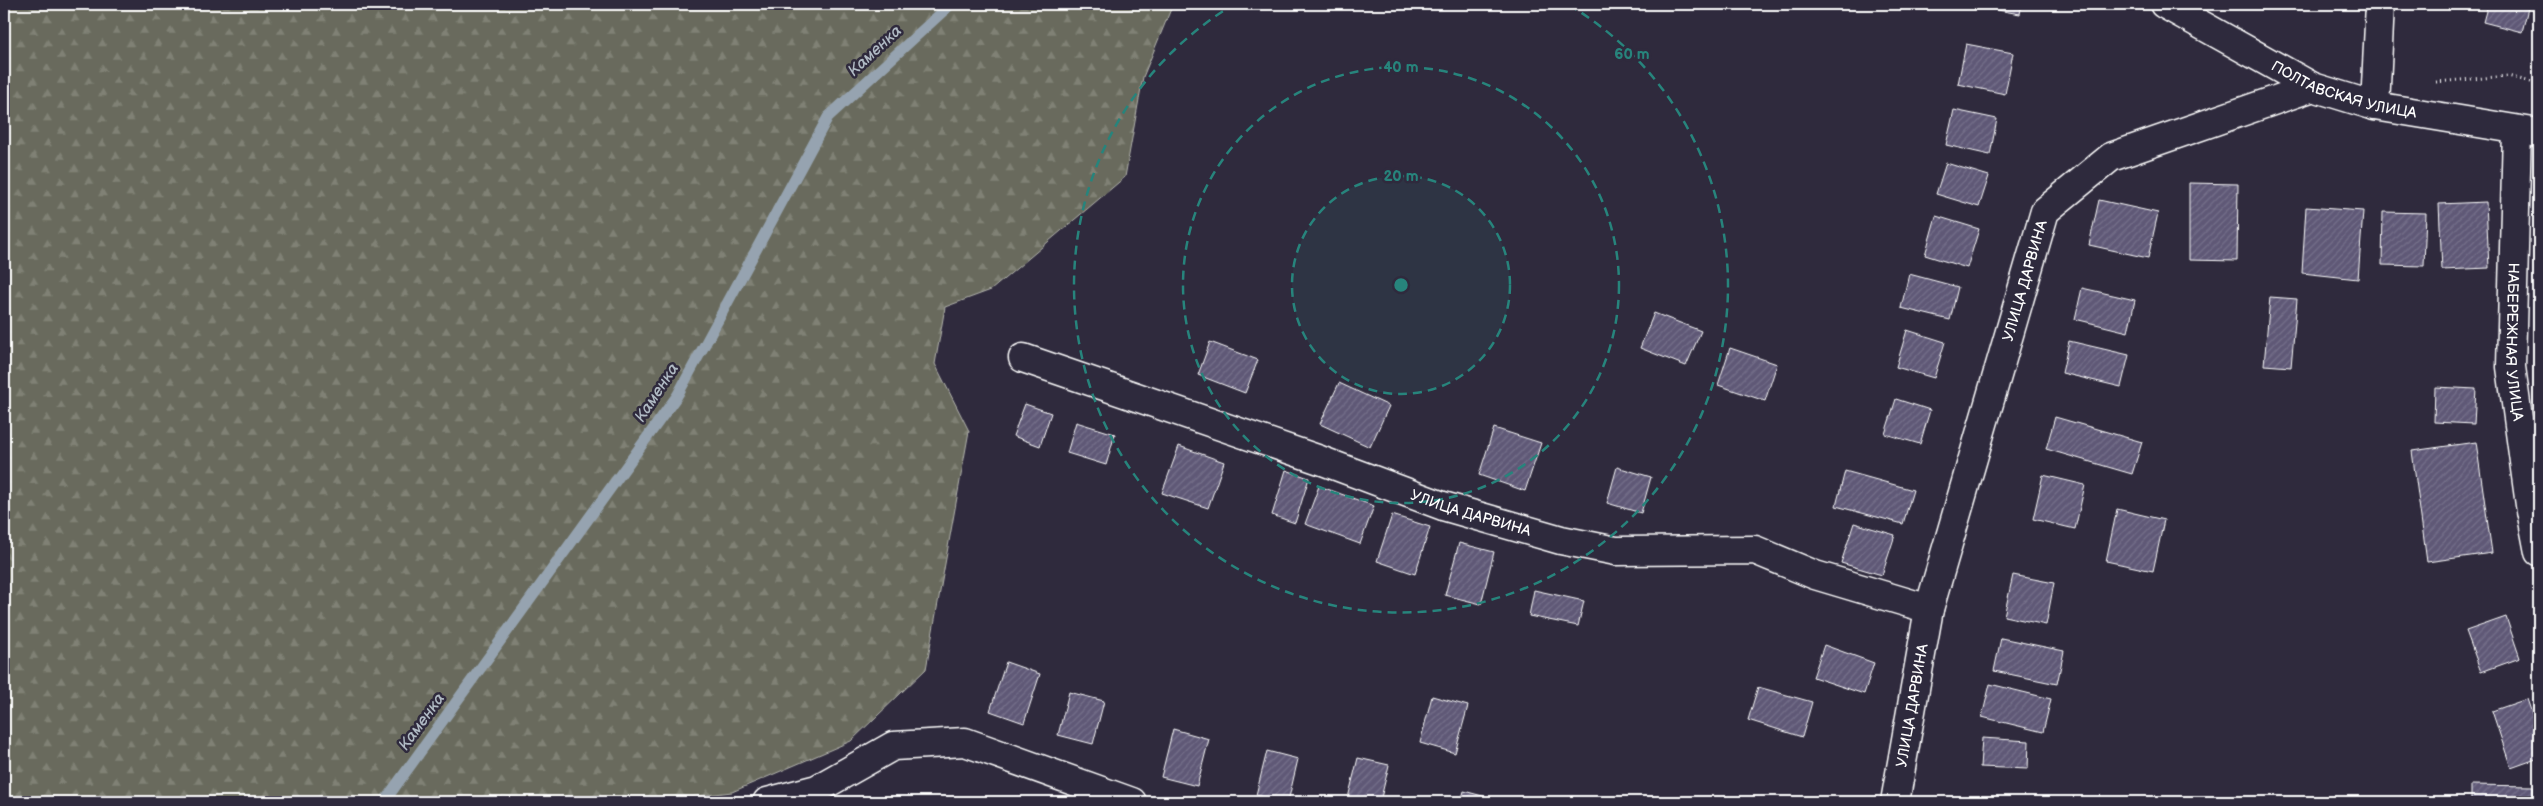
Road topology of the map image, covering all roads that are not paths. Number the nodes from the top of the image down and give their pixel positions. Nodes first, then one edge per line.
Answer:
1 (2164, 4) edge
2 (2380, 4) edge
3 (2313, 87) junction
4 (2375, 106) junction
5 (2528, 131) edge
6 (1022, 358) dead end
7 (2539, 552) edge
8 (1929, 610) junction
9 (767, 802) edge
10 (1132, 802) edge
11 (1895, 802) edge

1 - 3 street, ПОЛТАВСКАЯ УЛИЦА
2 - 4 street
3 - 4 street, ПОЛТАВСКАЯ УЛИЦА
3 - 8 street, УЛИЦА ДАРВИНА
4 - 5 street, ПОЛТАВСКАЯ УЛИЦА
5 - 7 street, НАБЕРЕЖНАЯ УЛИЦА
6 - 8 street, УЛИЦА ДАРВИНА
8 - 11 street, УЛИЦА ДАРВИНА
9 - 10 street

